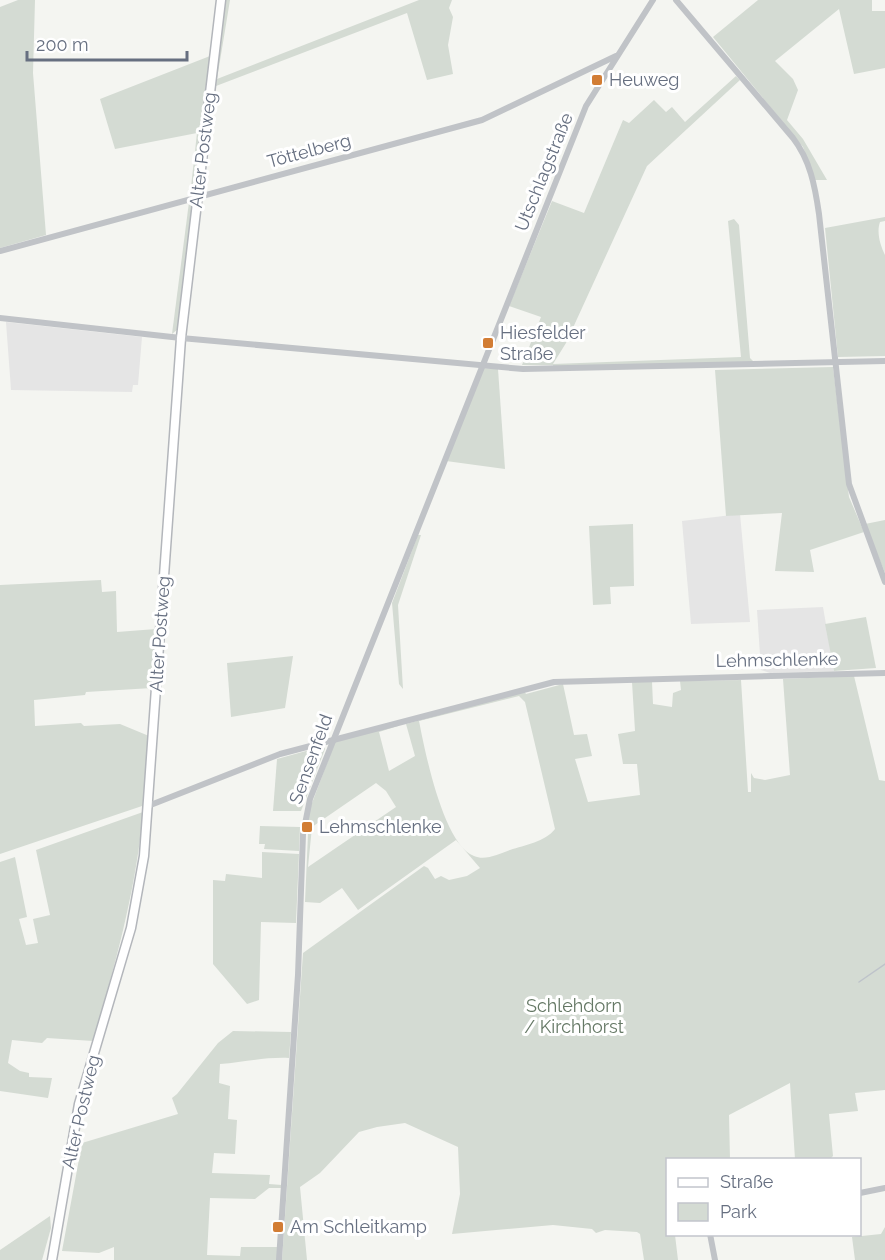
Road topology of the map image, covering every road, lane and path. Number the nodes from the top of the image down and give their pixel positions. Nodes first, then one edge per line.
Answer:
1 (221, 0) edge
2 (653, 0) edge
3 (676, 0) edge
4 (617, 56) junction
5 (198, 197) junction
6 (0, 250) edge
7 (0, 318) edge
8 (182, 338) junction
9 (885, 361) edge
10 (835, 363) junction
11 (482, 366) junction
12 (885, 582) edge
13 (885, 673) edge
14 (333, 740) junction
15 (148, 806) junction
16 (885, 1188) edge
17 (861, 1193) edge
18 (710, 1236) edge
19 (52, 1260) edge
20 (279, 1260) edge
21 (715, 1260) edge

1 - 5 main road, Alter Postweg
2 - 4 street, Utschlagstraße
3 - 10 street
4 - 5 street, Töttelberg
4 - 11 street, Utschlagstraße
5 - 6 street, Töttelberg
5 - 8 main road, Alter Postweg
7 - 8 street
8 - 11 street
8 - 15 main road, Alter Postweg
9 - 10 street
10 - 11 street
10 - 12 street
11 - 14 street, Sensenfeld
13 - 14 street, Lehmschlenke
14 - 15 street, Lehmschlenke
14 - 20 street, Sensenfeld
15 - 19 main road, Alter Postweg
16 - 17 street
18 - 21 street

